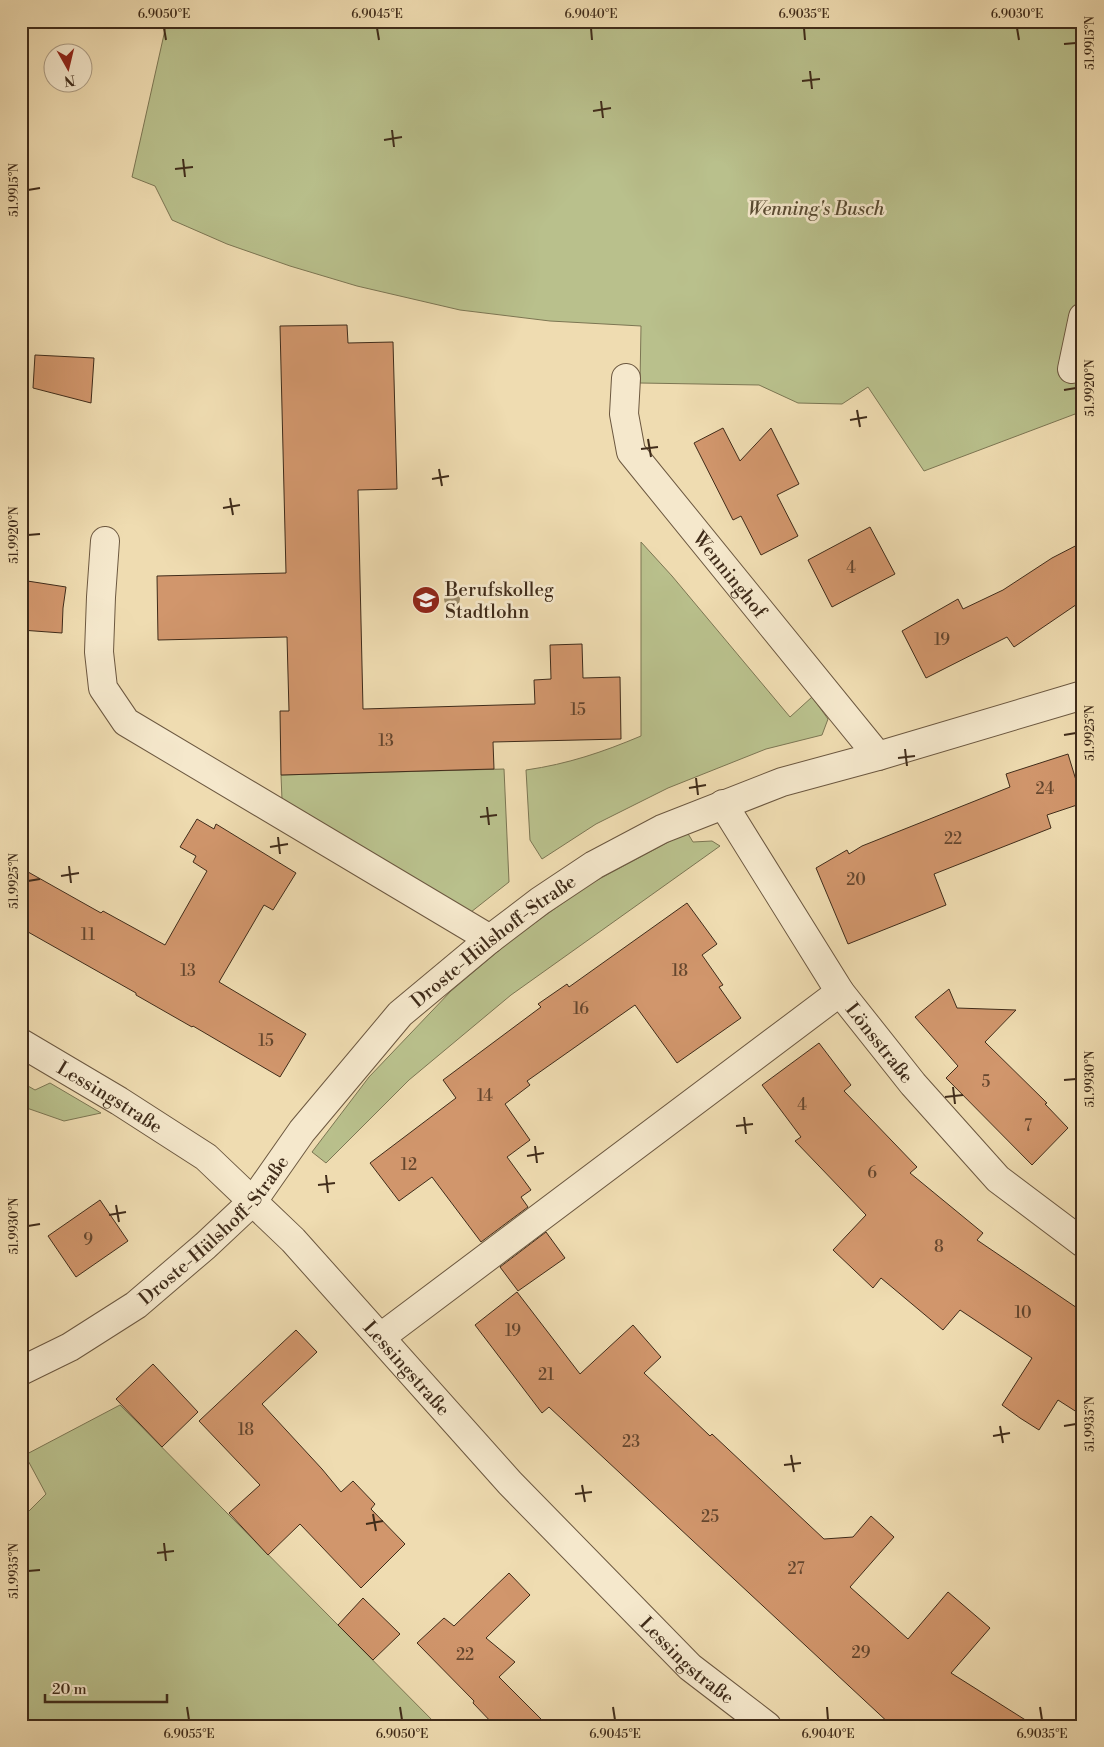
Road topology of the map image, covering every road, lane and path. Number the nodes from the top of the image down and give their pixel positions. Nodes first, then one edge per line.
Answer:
1 (1083, 317) edge
2 (1072, 369) dead end
3 (626, 378) dead end
4 (105, 541) dead end
5 (1083, 695) edge
6 (878, 756) junction
7 (723, 804) junction
8 (490, 939) junction
9 (840, 992) junction
10 (21, 1043) edge
11 (253, 1201) junction
12 (1083, 1243) edge
13 (381, 1337) junction
14 (21, 1371) edge
15 (767, 1726) edge

1 - 2 street
3 - 6 street, Wenninghof
4 - 8 street
5 - 6 street, Droste-Hülshoff-Straße
6 - 7 street, Droste-Hülshoff-Straße
7 - 8 street, Droste-Hülshoff-Straße
7 - 9 street, Lönsstraße
8 - 11 street, Droste-Hülshoff-Straße
9 - 12 street, Lönsstraße
9 - 13 street
10 - 11 street, Lessingstraße
11 - 13 street, Lessingstraße
11 - 14 street, Droste-Hülshoff-Straße
13 - 15 street, Lessingstraße

